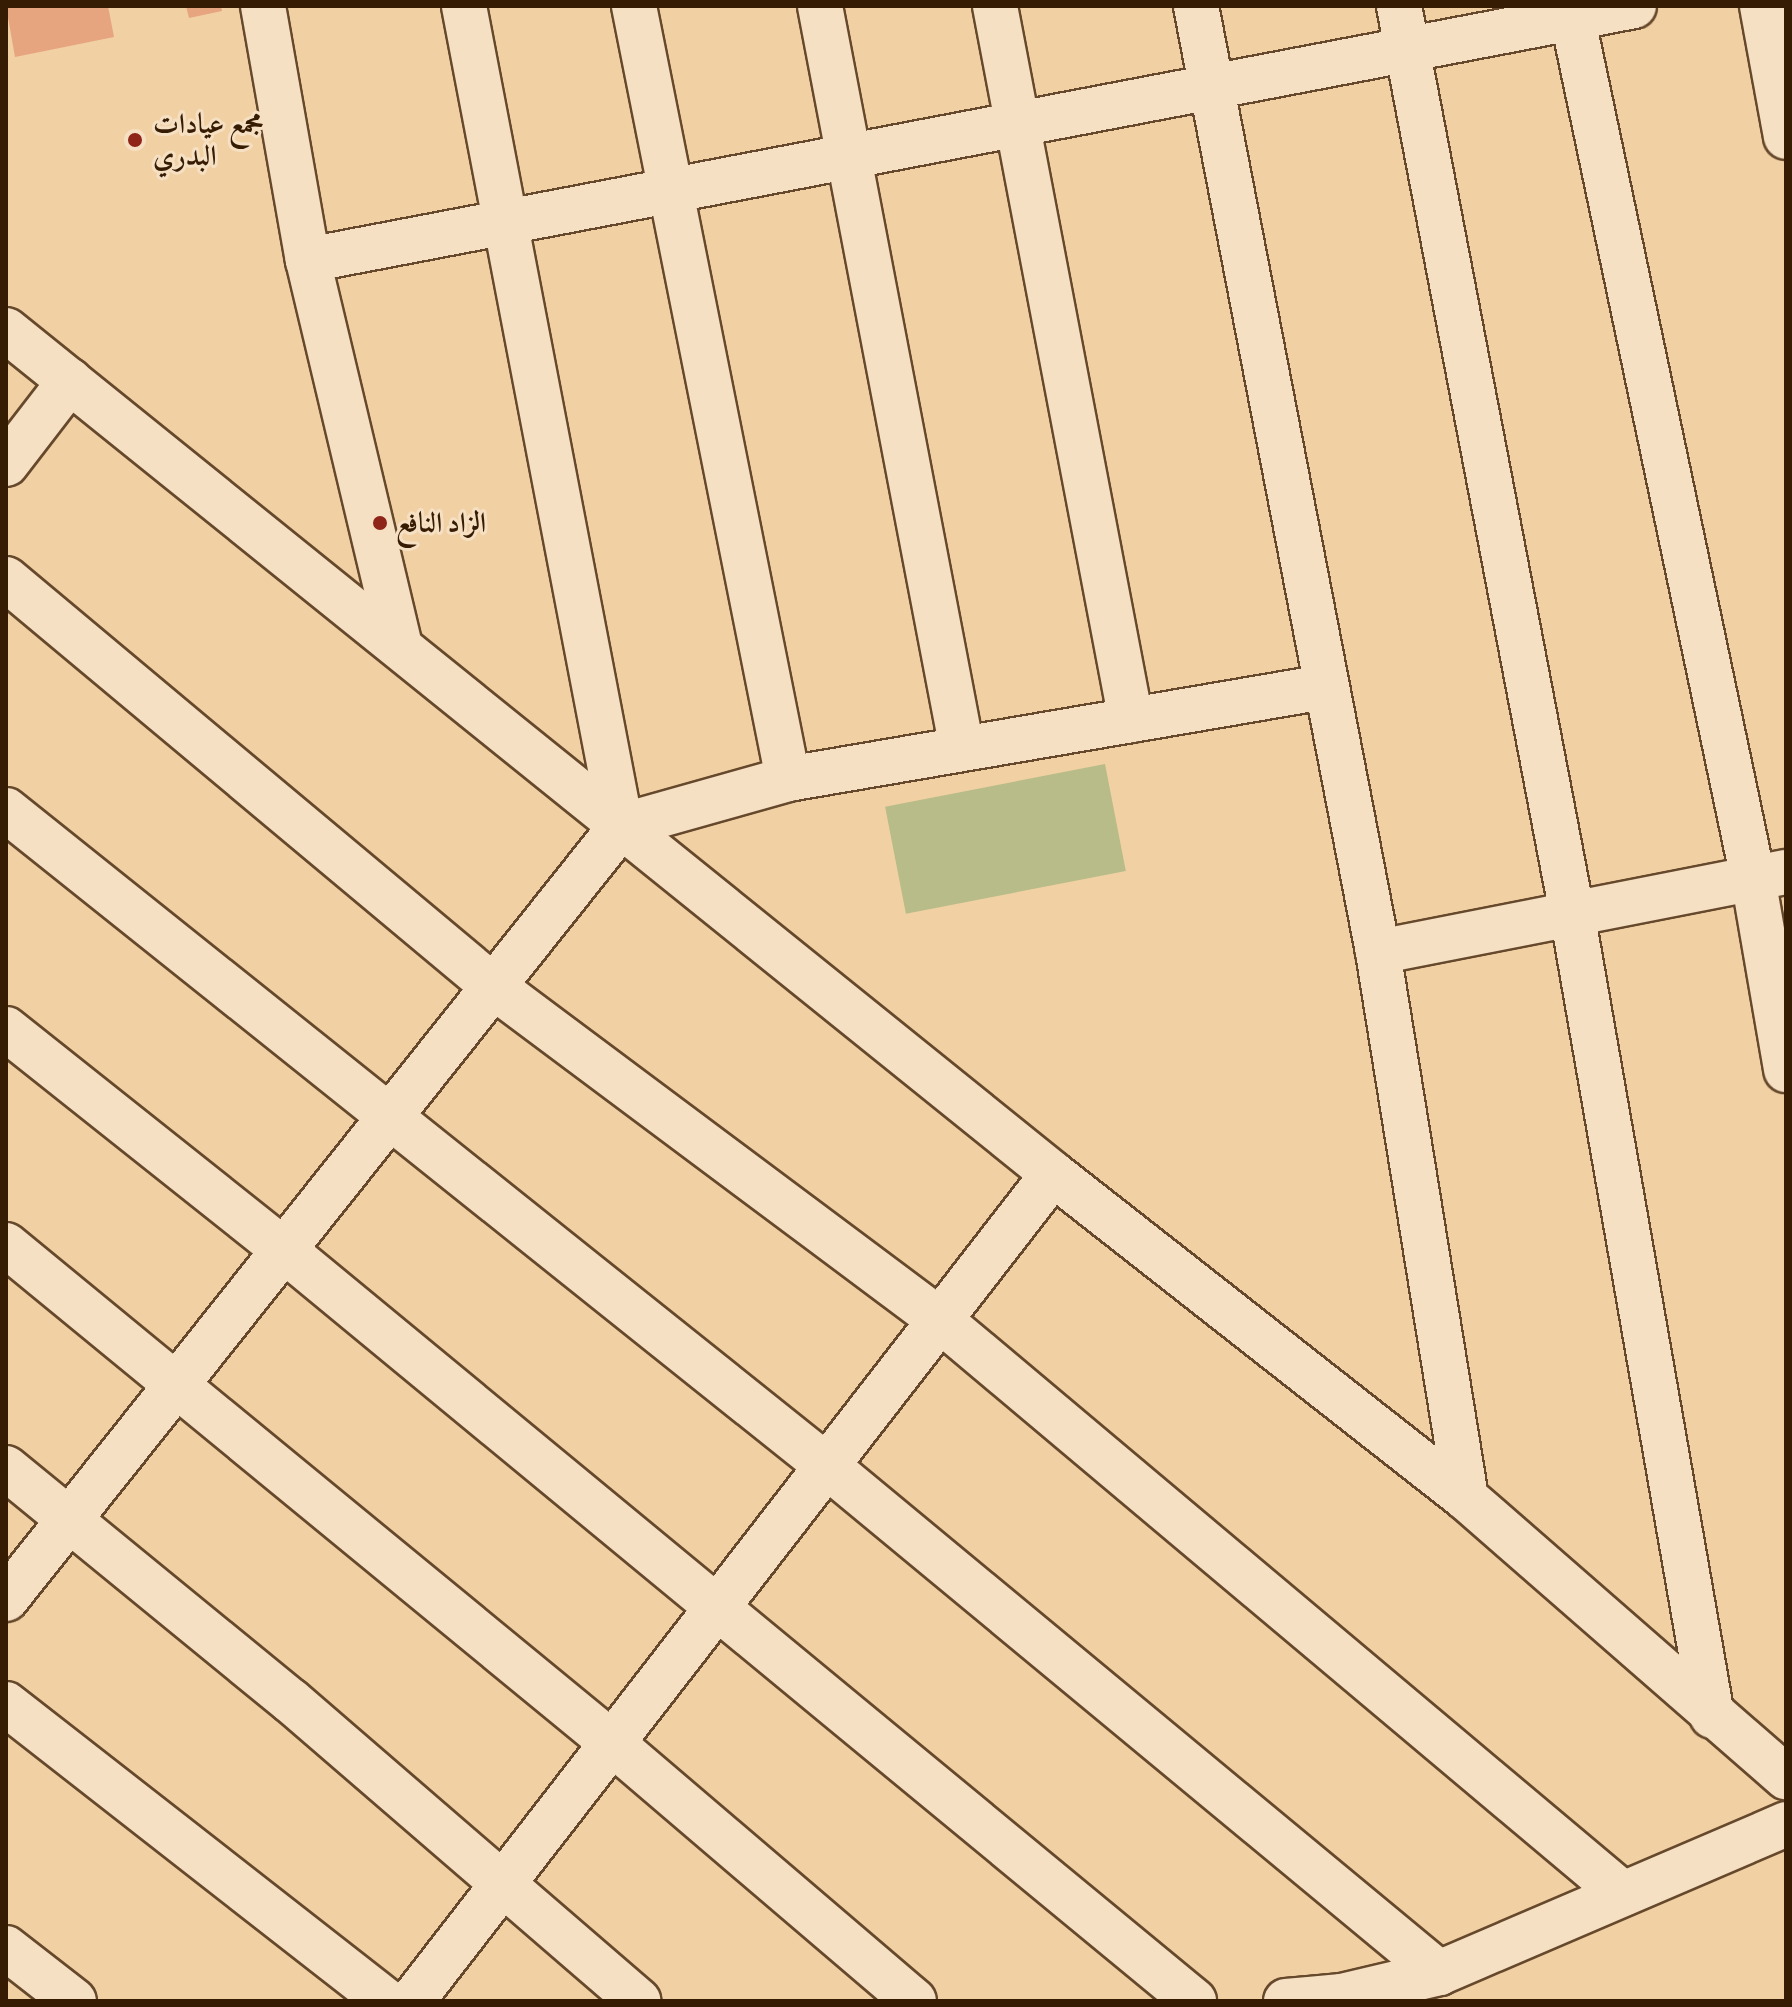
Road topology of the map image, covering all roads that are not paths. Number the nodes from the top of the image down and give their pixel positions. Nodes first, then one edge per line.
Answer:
1 (263, 6) edge
2 (464, 6) edge
3 (634, 6) edge
4 (820, 6) edge
5 (995, 6) edge
6 (1196, 6) edge
7 (1399, 6) edge
8 (1634, 6) edge
9 (1762, 6) edge
10 (1571, 12) edge
11 (1407, 50) junction
12 (1212, 87) junction
13 (1018, 124) junction
14 (1786, 137) edge
15 (852, 156) junction
16 (670, 191) junction
17 (507, 222) junction
18 (308, 260) junction
19 (6, 330) edge
20 (70, 381) junction
21 (6, 464) edge
22 (6, 579) edge
23 (400, 645) junction
24 (1324, 687) junction
25 (1131, 720) junction
26 (962, 749) junction
27 (788, 779) junction
28 (6, 810) edge
29 (621, 826) junction
30 (1770, 875) edge
31 (1572, 913) junction
32 (1378, 952) junction
33 (494, 987) junction
34 (6, 1029) edge
35 (1786, 1070) edge
36 (390, 1117) junction
37 (1053, 1174) junction
38 (6, 1245) edge
39 (284, 1250) junction
40 (940, 1320) junction
41 (177, 1385) junction
42 (827, 1466) junction
43 (6, 1468) edge
44 (1466, 1498) junction
45 (72, 1517) junction
46 (6, 1599) edge
47 (716, 1608) junction
48 (6, 1704) edge
49 (1712, 1716) junction
50 (612, 1743) junction
51 (1786, 1777) edge
52 (1786, 1824) edge
53 (504, 1882) junction
54 (1623, 1894) junction
55 (6, 1948) edge
56 (1439, 1973) junction
57 (74, 2001) edge
58 (386, 2001) edge
59 (412, 2001) edge
60 (639, 2001) edge
61 (914, 2001) edge
62 (1194, 2001) edge
63 (1286, 2001) edge

1 - 18 street
2 - 17 street
3 - 16 street
4 - 15 street
5 - 13 street
6 - 12 street
7 - 11 street
8 - 10 street
9 - 14 street
10 - 11 street
10 - 30 street
11 - 12 street
11 - 31 street
12 - 13 street
12 - 24 street
13 - 15 street
13 - 25 street
15 - 16 street
15 - 26 street
16 - 17 street
16 - 27 street
17 - 18 street
17 - 29 street
18 - 23 street
19 - 20 street
20 - 21 street
20 - 23 street
22 - 33 street
23 - 29 street
24 - 25 street
24 - 32 street
25 - 26 street
26 - 27 street
27 - 29 street
28 - 36 street
29 - 33 street
29 - 37 street
30 - 31 street
30 - 35 street
31 - 32 street
31 - 49 street
32 - 44 street
33 - 36 street
33 - 40 street
34 - 39 street
36 - 39 street
36 - 42 street
37 - 40 street
37 - 44 street
38 - 41 street
39 - 41 street
39 - 47 street
40 - 42 street
40 - 54 street
41 - 45 street
41 - 50 street
42 - 47 street
42 - 56 street
43 - 45 street
44 - 49 street
45 - 46 street
45 - 53 street
47 - 50 street
47 - 62 street
48 - 58 street
49 - 51 street
50 - 53 street
50 - 61 street
52 - 54 street
53 - 59 street
53 - 60 street
54 - 56 street
55 - 57 street
56 - 63 street

